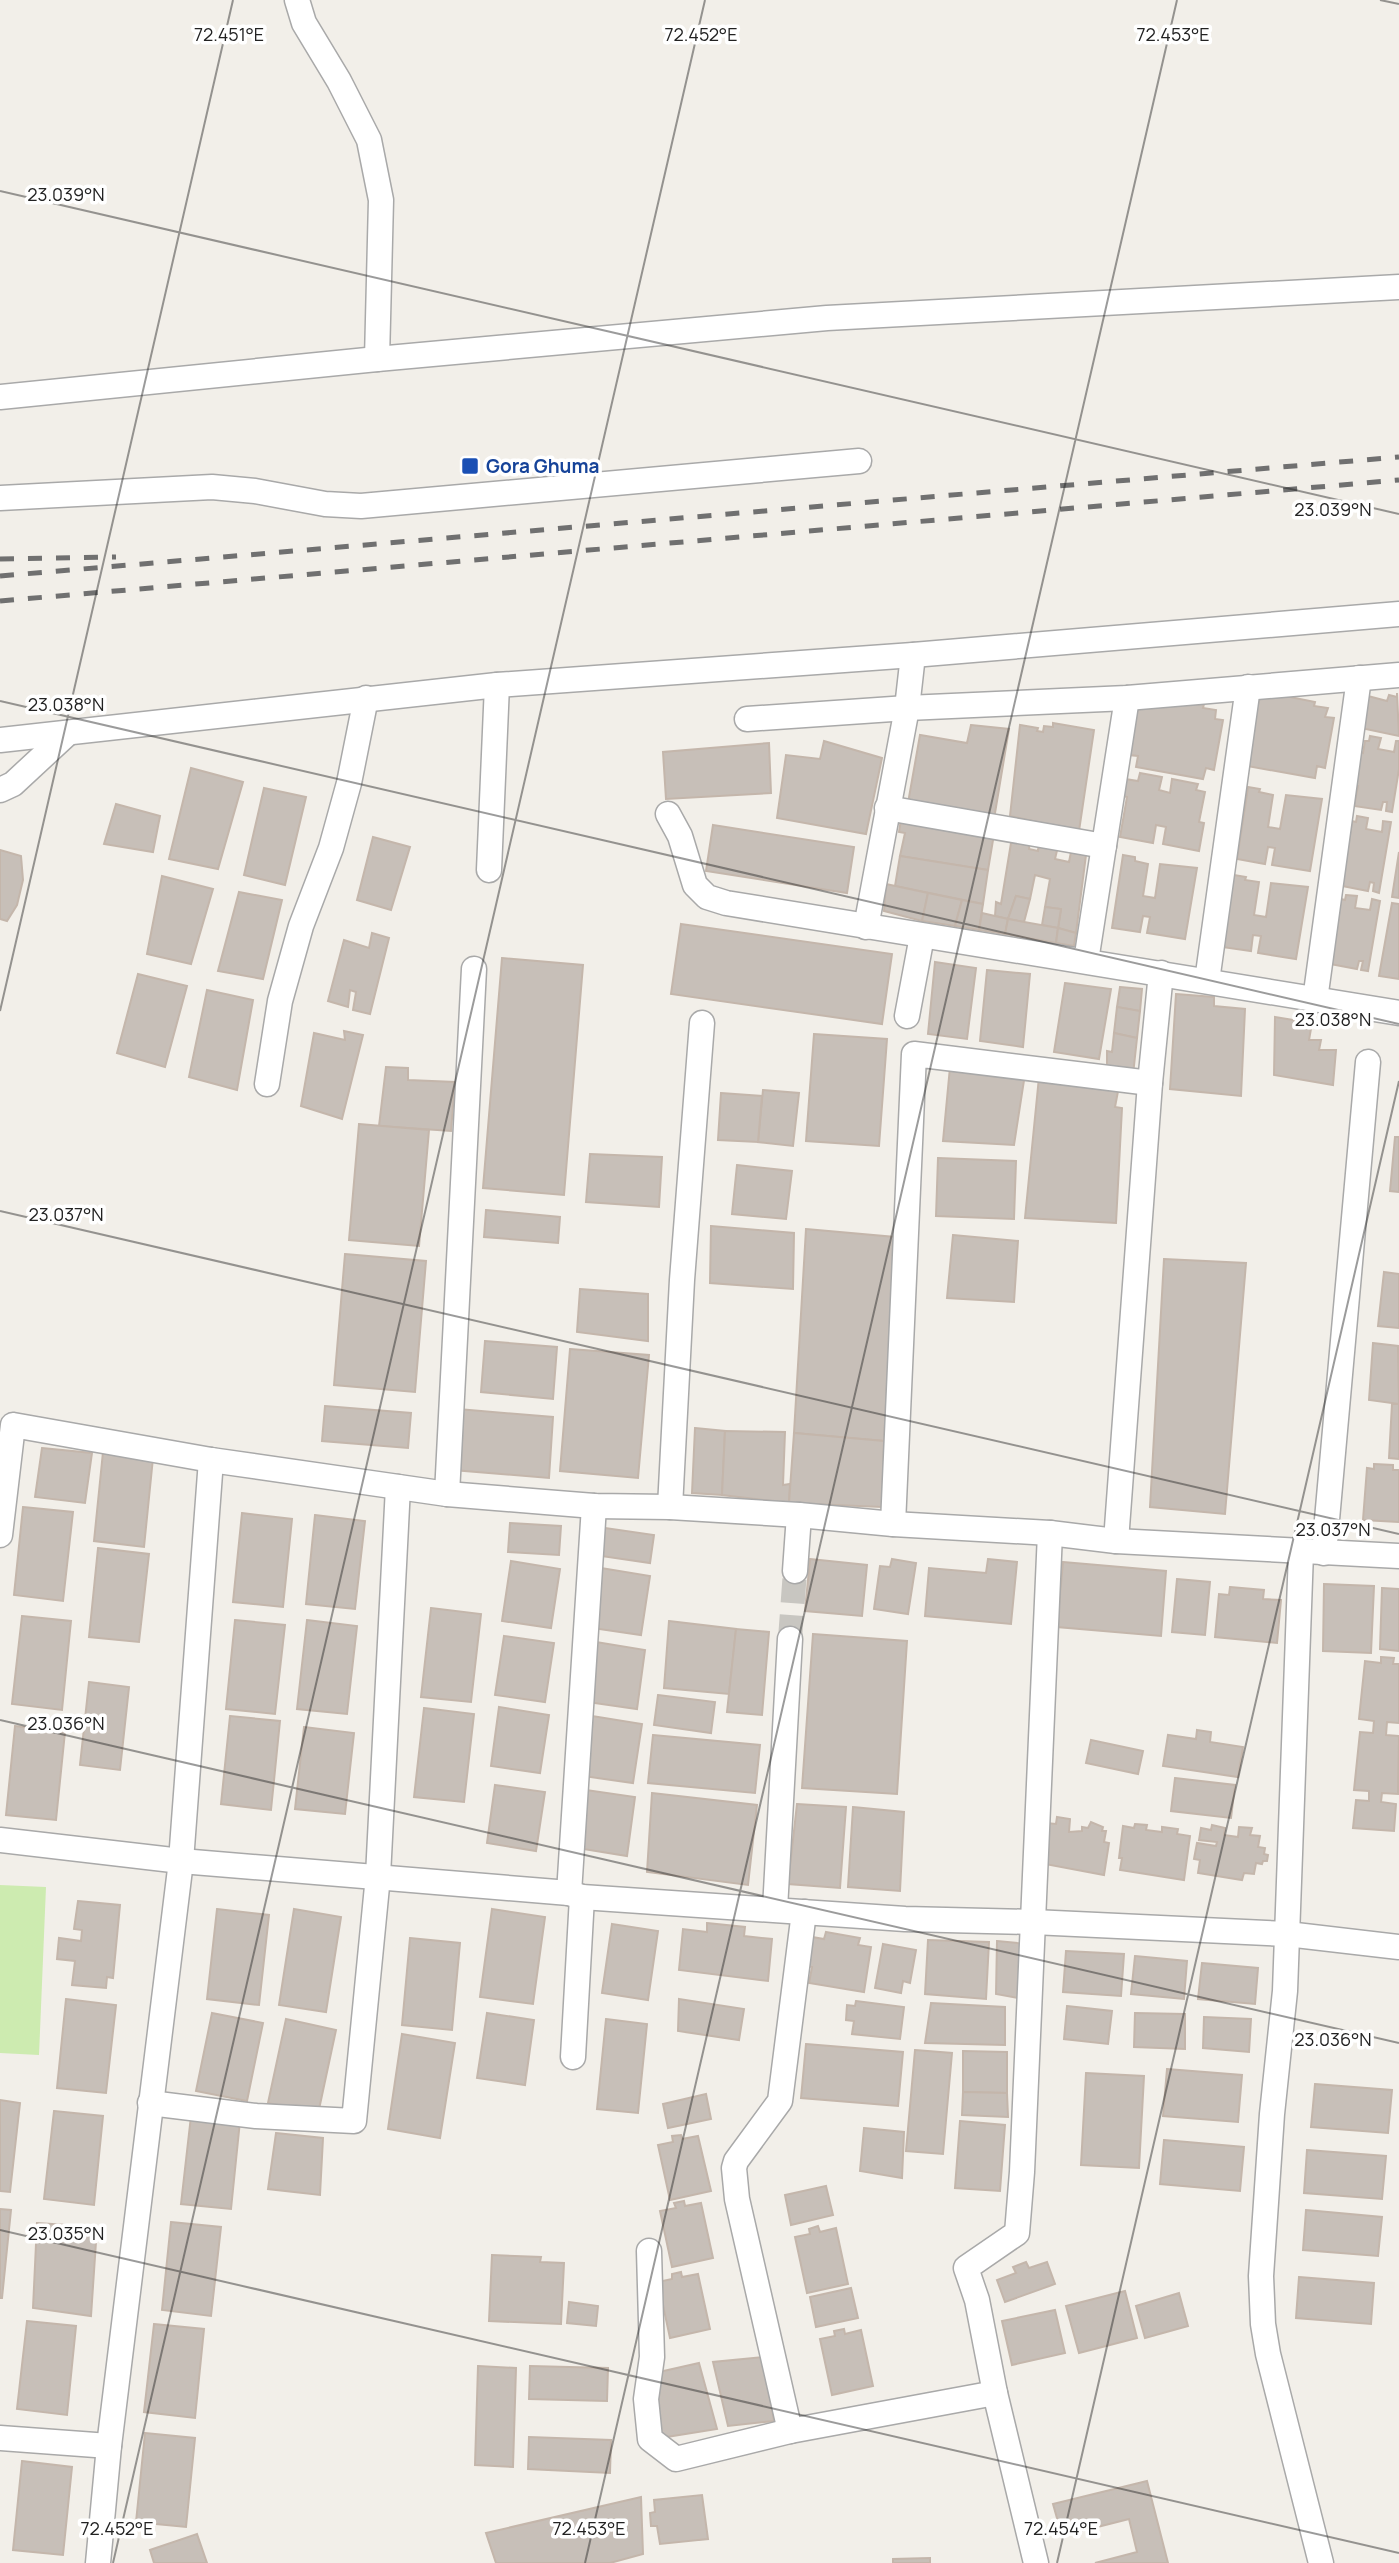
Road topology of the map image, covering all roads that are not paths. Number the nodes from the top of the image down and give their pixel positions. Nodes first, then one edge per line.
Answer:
1 (296, 0) edge
2 (1399, 287) edge
3 (377, 359) junction
4 (0, 397) edge
5 (859, 461) dead end
6 (0, 498) edge
7 (1399, 614) edge
8 (913, 655) junction
9 (1399, 675) edge
10 (1359, 678) junction
11 (496, 685) junction
12 (1248, 687) junction
13 (366, 698) junction
14 (1127, 698) junction
15 (907, 708) junction
16 (747, 719) dead end
17 (68, 733) junction
18 (0, 740) edge
19 (0, 790) edge
20 (887, 808) junction
21 (668, 814) dead end
22 (1104, 846) junction
23 (489, 870) dead end
24 (866, 927) junction
25 (922, 936) junction
26 (1086, 961) junction
27 (474, 970) dead end
28 (1161, 973) junction
29 (1207, 981) junction
30 (1315, 1000) junction
31 (1399, 1013) edge
32 (907, 1016) dead end
33 (702, 1023) dead end
34 (1368, 1062) dead end
35 (1150, 1083) junction
36 (267, 1084) dead end
37 (211, 1460) junction
38 (398, 1487) junction
39 (447, 1494) junction
40 (594, 1506) junction
41 (670, 1507) junction
42 (799, 1515) junction
43 (893, 1524) junction
44 (1050, 1533) junction
45 (0, 1535) edge
46 (1116, 1541) junction
47 (1312, 1552) junction
48 (1399, 1556) edge
49 (795, 1571) tunnel mouth
50 (790, 1639) tunnel mouth
51 (0, 1840) edge
52 (181, 1861) junction
53 (378, 1877) junction
54 (576, 1895) junction
55 (775, 1909) junction
56 (804, 1912) junction
57 (1033, 1922) junction
58 (1287, 1934) junction
59 (1399, 1947) edge
60 (573, 2056) dead end
61 (150, 2103) junction
62 (649, 2251) dead end
63 (995, 2393) junction
64 (790, 2431) junction
65 (0, 2438) edge
66 (109, 2446) junction
67 (101, 2558) edge
68 (1036, 2563) edge
69 (1321, 2563) edge

1 - 3 street
2 - 3 street
3 - 4 street
5 - 6 street
7 - 8 street
8 - 11 street
8 - 15 street
9 - 10 street
10 - 12 street
10 - 30 street
11 - 13 street
11 - 23 street
12 - 14 street
12 - 29 street
13 - 17 street
13 - 36 street
14 - 15 street
14 - 22 street
15 - 16 street
15 - 20 street
17 - 18 street
17 - 19 street
20 - 22 street
20 - 24 street
21 - 24 street
22 - 26 street
24 - 25 street
25 - 26 street
25 - 32 street
26 - 28 street
27 - 39 street
28 - 29 street
28 - 35 street
29 - 30 street
30 - 31 street
33 - 41 street
34 - 47 street
35 - 43 street
35 - 46 street
37 - 38 street
37 - 45 street
37 - 52 street
38 - 39 street
38 - 53 street
39 - 40 street
40 - 41 street
40 - 54 street
41 - 42 street
42 - 43 street
42 - 49 street
43 - 44 street
44 - 46 street
44 - 57 street
46 - 47 street
47 - 48 street
47 - 58 street
50 - 55 street
51 - 52 street
52 - 53 street
52 - 61 street
53 - 54 street
53 - 61 street
54 - 55 street
54 - 60 street
55 - 56 street
56 - 57 street
56 - 64 street
57 - 58 street
57 - 63 street
58 - 59 street
58 - 69 street
61 - 66 street
62 - 64 street
63 - 64 street
63 - 68 street
65 - 66 street
66 - 67 street

